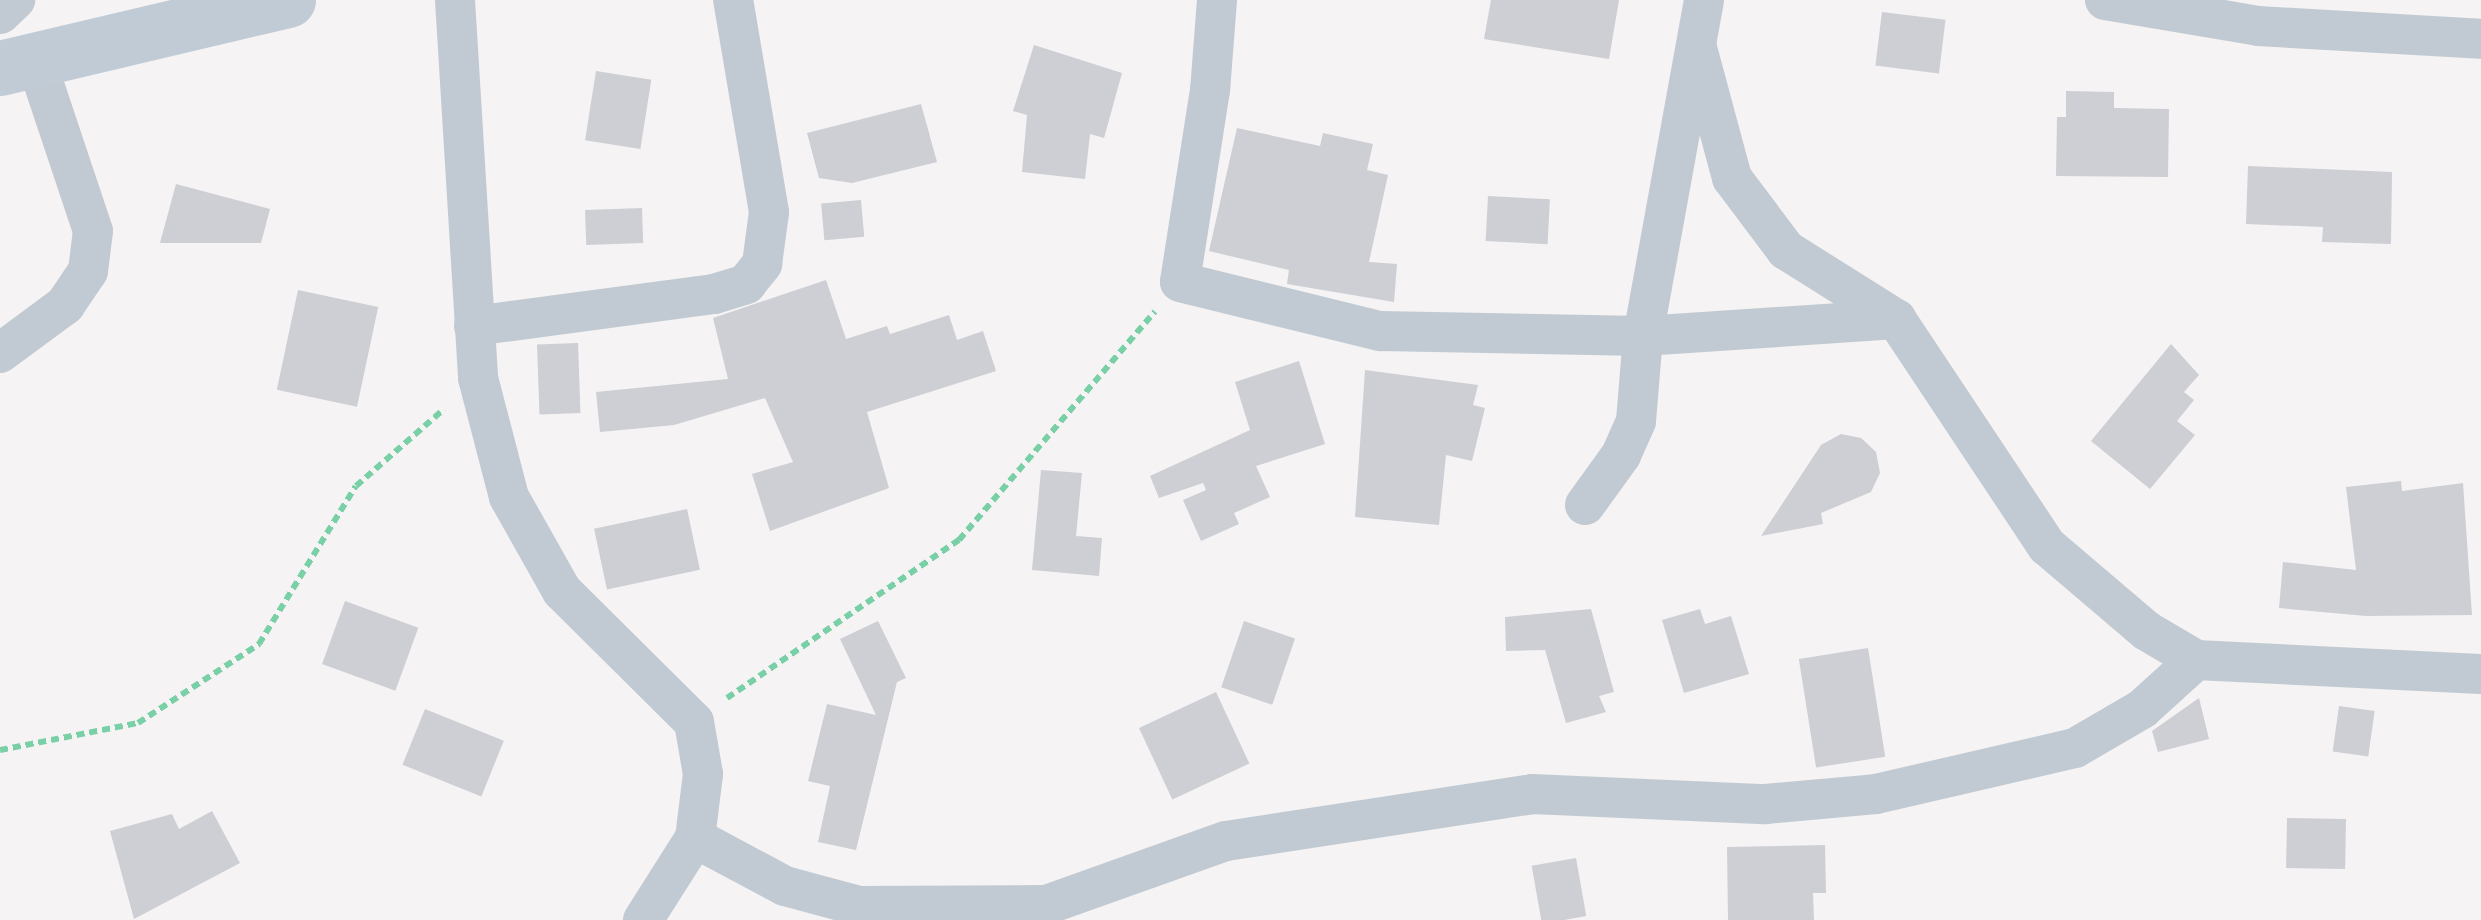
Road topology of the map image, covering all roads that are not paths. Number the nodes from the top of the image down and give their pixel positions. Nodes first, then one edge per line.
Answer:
1 (15, 0) edge
2 (288, 0) edge
3 (455, 0) edge
4 (733, 0) edge
5 (1217, 0) edge
6 (1704, 0) edge
7 (2104, 0) edge
8 (0, 14) edge
9 (2481, 39) edge
10 (1697, 48) junction
11 (18, 64) edge
12 (1896, 318) junction
13 (474, 326) junction
14 (1643, 336) junction
15 (0, 354) edge
16 (1585, 505) dead end
17 (2196, 660) junction
18 (2481, 674) edge
19 (695, 838) junction
20 (643, 920) edge

1 - 8 street
2 - 11 main road
3 - 13 street
4 - 13 street
5 - 14 street
6 - 10 street
7 - 9 street
10 - 12 street
10 - 14 street
11 - 15 street
12 - 14 street
12 - 17 street
13 - 19 street
14 - 16 street
17 - 18 street
17 - 19 street
19 - 20 street

